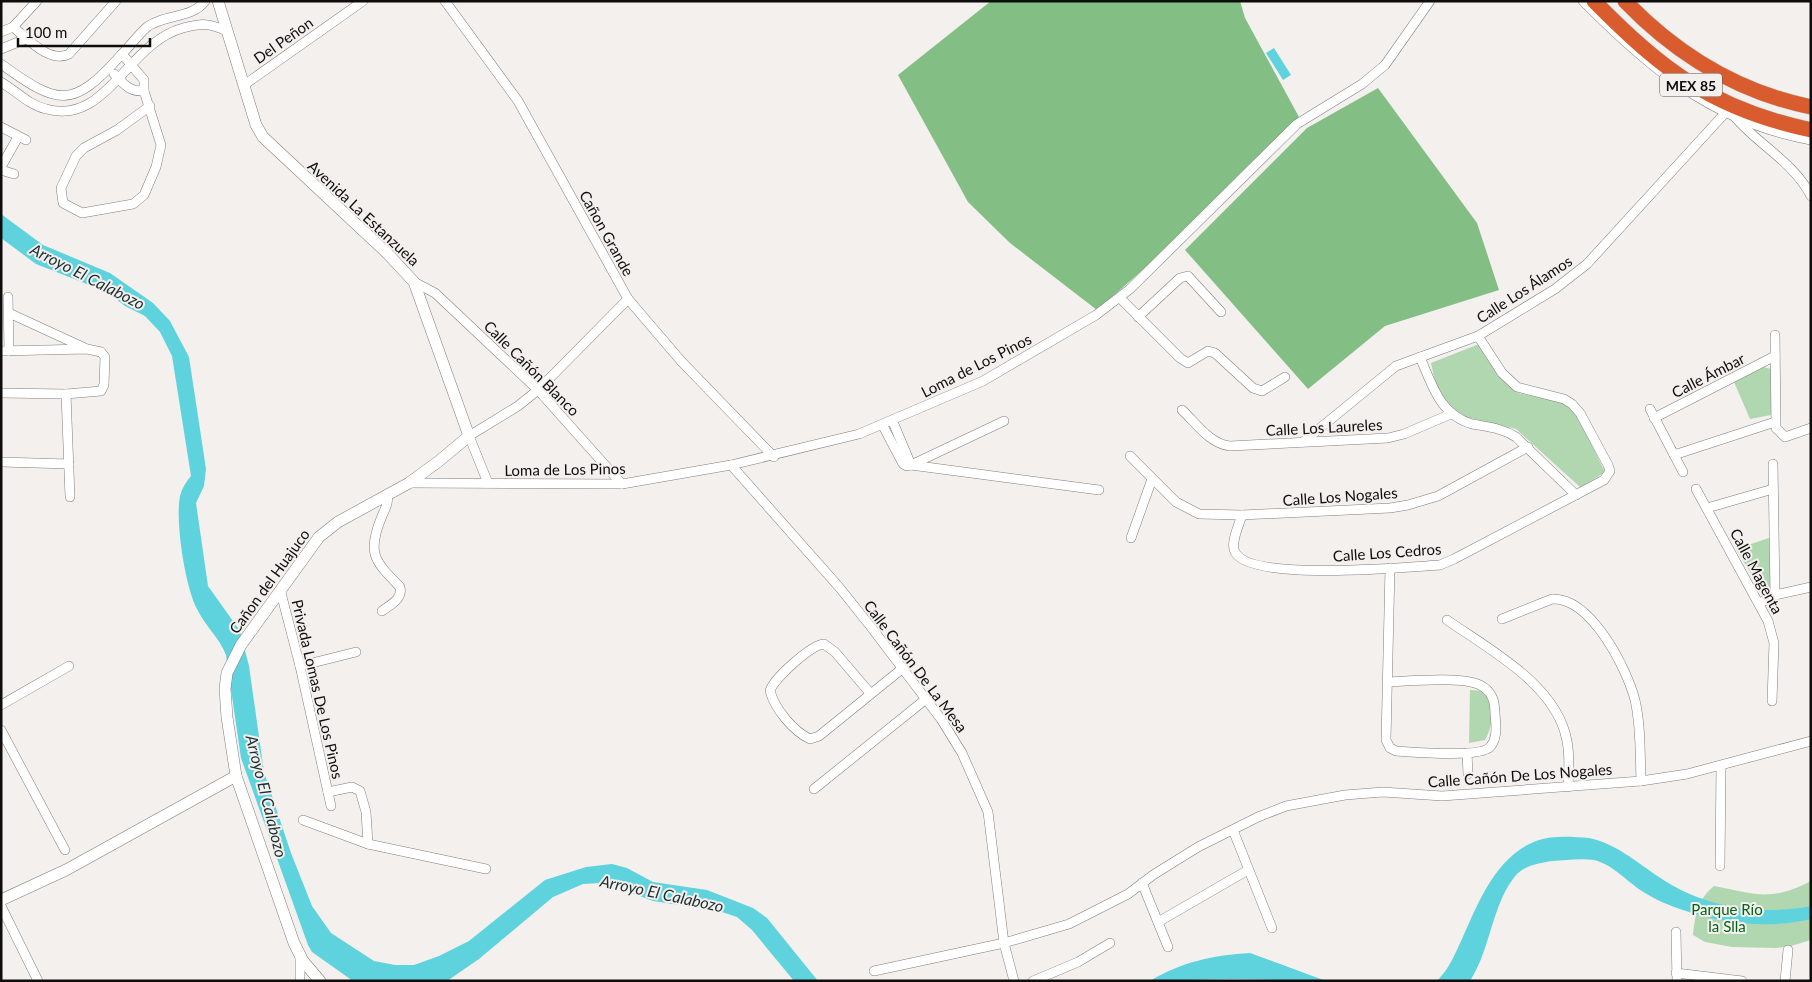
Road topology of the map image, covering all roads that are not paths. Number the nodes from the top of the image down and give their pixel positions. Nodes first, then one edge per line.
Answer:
1 (37, 1) edge
2 (116, 1) edge
3 (206, 1) edge
4 (218, 1) edge
5 (363, 1) edge
6 (445, 1) edge
7 (1430, 1) edge
8 (1583, 1) edge
9 (1594, 1) edge
10 (1625, 1) edge
11 (13, 27) junction
12 (227, 31) junction
13 (1, 32) edge
14 (28, 38) junction
15 (1, 49) edge
16 (122, 54) junction
17 (1, 64) edge
18 (130, 64) junction
19 (109, 69) junction
20 (118, 78) junction
21 (1, 82) edge
22 (244, 85) junction
23 (144, 91) junction
24 (150, 106) junction
25 (1811, 107) edge
26 (1730, 113) junction
27 (1, 127) edge
28 (1811, 130) edge
29 (1775, 131) junction
30 (1811, 140) edge
31 (1767, 147) junction
32 (1, 169) edge
33 (14, 174) dead end
34 (1811, 196) edge
35 (414, 282) junction
36 (8, 297) dead end
37 (1120, 298) junction
38 (628, 299) junction
39 (1221, 312) dead end
40 (9, 313) junction
41 (1138, 317) junction
42 (1775, 335) dead end
43 (1478, 336) junction
44 (87, 349) junction
45 (5, 351) edge
46 (1775, 356) junction
47 (1420, 358) junction
48 (1285, 378) dead end
49 (538, 390) junction
50 (1, 393) edge
51 (66, 394) junction
52 (1650, 408) dead end
53 (1182, 410) dead end
54 (1452, 414) junction
55 (1654, 418) junction
56 (1004, 421) dead end
57 (893, 422) junction
58 (1775, 422) junction
59 (883, 426) junction
60 (1811, 428) edge
61 (469, 436) junction
62 (1303, 442) junction
63 (1528, 447) junction
64 (1130, 456) dead end
65 (1674, 456) junction
66 (774, 457) junction
67 (1, 462) edge
68 (69, 464) junction
69 (1773, 464) dead end
70 (731, 465) junction
71 (911, 465) junction
72 (1683, 472) dead end
73 (1152, 478) junction
74 (408, 483) junction
75 (488, 483) junction
76 (622, 484) junction
77 (1696, 489) dead end
78 (1099, 490) dead end
79 (1773, 490) junction
80 (387, 495) junction
81 (1576, 495) junction
82 (70, 497) dead end
83 (1708, 508) junction
84 (1242, 515) junction
85 (1131, 538) dead end
86 (1390, 568) junction
87 (1811, 587) edge
88 (281, 593) junction
89 (1775, 595) junction
90 (1760, 603) junction
91 (382, 611) dead end
92 (1502, 619) dead end
93 (1448, 620) dead end
94 (356, 652) dead end
95 (69, 666) dead end
96 (300, 666) junction
97 (903, 668) junction
98 (1388, 682) junction
99 (870, 693) junction
100 (926, 698) junction
101 (1772, 701) dead end
102 (1, 705) edge
103 (1, 730) edge
104 (1811, 741) edge
105 (1467, 753) junction
106 (1721, 766) junction
107 (1468, 774) dead end
108 (236, 776) junction
109 (1641, 781) junction
110 (1568, 787) junction
111 (814, 789) dead end
112 (328, 792) junction
113 (331, 806) dead end
114 (303, 820) dead end
115 (1233, 830) junction
116 (368, 844) junction
117 (65, 850) dead end
118 (1720, 866) dead end
119 (486, 869) dead end
120 (1248, 870) junction
121 (1142, 883) junction
122 (1, 900) edge
123 (1, 906) edge
124 (1158, 922) junction
125 (1272, 928) dead end
126 (1676, 932) dead end
127 (1004, 943) junction
128 (1110, 944) dead end
129 (1168, 947) dead end
130 (1788, 950) dead end
131 (300, 955) junction
132 (874, 971) dead end
133 (1677, 977) edge
134 (38, 981) edge
135 (300, 981) edge
136 (320, 981) edge
137 (1014, 981) edge
138 (1033, 981) edge
139 (1742, 981) edge
140 (1785, 981) edge

1 - 11 street
2 - 14 street
3 - 16 street
4 - 12 street, Avenida La Estanzuela
5 - 22 street, Del Peñon
6 - 38 street, Cañon Grande
7 - 37 street, Loma de Los Pinos
8 - 26 street
9 - 28 highway, MEX 85
10 - 25 highway, MEX 85
11 - 13 street
11 - 14 street
12 - 18 street
12 - 22 street, Avenida La Estanzuela
14 - 15 street
16 - 18 street
16 - 19 street
17 - 19 street
18 - 20 street
18 - 23 street
19 - 20 street
20 - 21 street
20 - 23 street
22 - 35 street, Avenida La Estanzuela
23 - 24 street
24 - 24 street
26 - 29 street
26 - 31 street
26 - 43 street, Calle Los Álamos
27 - 32 street
29 - 30 street
29 - 31 street
31 - 34 street
32 - 33 street
35 - 49 street, Calle Cañón Blanco
35 - 61 street, Avenida La Estanzuela
36 - 40 street
37 - 41 street
37 - 57 street, Loma de Los Pinos
38 - 49 street
38 - 66 street, Cañon Grande
39 - 41 street
40 - 44 street
40 - 45 street
41 - 48 street
42 - 46 street
43 - 47 street, Calle Los Álamos
43 - 81 street, Calle Los Cedros
44 - 45 street
44 - 51 street
46 - 55 street, Calle Ámbar
46 - 58 street
47 - 54 street
47 - 62 street, Calle Los Álamos
49 - 61 street
49 - 76 street, Calle Cañón Blanco
50 - 51 street
51 - 68 street
52 - 55 street
53 - 62 street, Calle Los Laureles
54 - 62 street, Calle Los Laureles
54 - 63 street
55 - 65 street
56 - 71 street
57 - 59 street, Loma de Los Pinos
57 - 71 street
58 - 60 street
58 - 65 street
59 - 66 street, Loma de Los Pinos
59 - 71 street
61 - 74 street, Cañon del Huajuco
61 - 75 street, Avenida La Estanzuela
63 - 81 street
63 - 84 street, Calle Los Nogales
64 - 73 street, Calle Los Nogales
65 - 72 street
66 - 70 street, Loma de Los Pinos
67 - 68 street
68 - 82 street
69 - 79 street
70 - 76 street, Loma de Los Pinos
70 - 97 street, Calle Cañón De La Mesa
71 - 78 street
73 - 84 street, Calle Los Nogales
73 - 85 street
74 - 75 street, Loma de Los Pinos
74 - 80 street, Cañon del Huajuco
75 - 76 street, Loma de Los Pinos
77 - 83 street, Calle Magenta
79 - 83 street
79 - 89 street
80 - 88 street, Cañon del Huajuco
80 - 91 street
81 - 86 street, Calle Los Cedros
83 - 90 street, Calle Magenta
84 - 86 street, Calle Los Cedros
86 - 98 street
87 - 89 street
88 - 96 street, Privada Lomas De Los Pinos
88 - 108 street, Cañon del Huajuco
89 - 90 street
90 - 101 street, Calle Magenta
92 - 109 street
93 - 110 street
94 - 96 street
95 - 102 street
96 - 112 street, Privada Lomas De Los Pinos
97 - 99 street
97 - 100 street, Calle Cañón De La Mesa
98 - 105 street
98 - 105 street
99 - 99 street
100 - 111 street
100 - 127 street, Calle Cañón De La Mesa
103 - 117 street
104 - 106 street, Calle Cañón De Los Nogales
105 - 107 street
106 - 109 street, Calle Cañón De Los Nogales
106 - 118 street
108 - 122 street
108 - 131 street, Cañon del Huajuco
109 - 110 street, Calle Cañón De Los Nogales
110 - 115 street, Calle Cañón De Los Nogales
112 - 113 street, Privada Lomas De Los Pinos
112 - 116 street, Privada Lomas De Los Pinos
114 - 116 street
115 - 120 street
115 - 121 street, Calle Cañón De Los Nogales
116 - 119 street
120 - 124 street
120 - 125 street
121 - 124 street
121 - 127 street, Calle Cañón De Los Nogales
123 - 134 street
124 - 129 street
126 - 133 street
127 - 132 street, Calle Cañón De Los Nogales
127 - 137 street, Calle Cañón De La Mesa
128 - 138 street
130 - 140 street
131 - 135 street
131 - 136 street, Cañon del Huajuco
133 - 139 street

